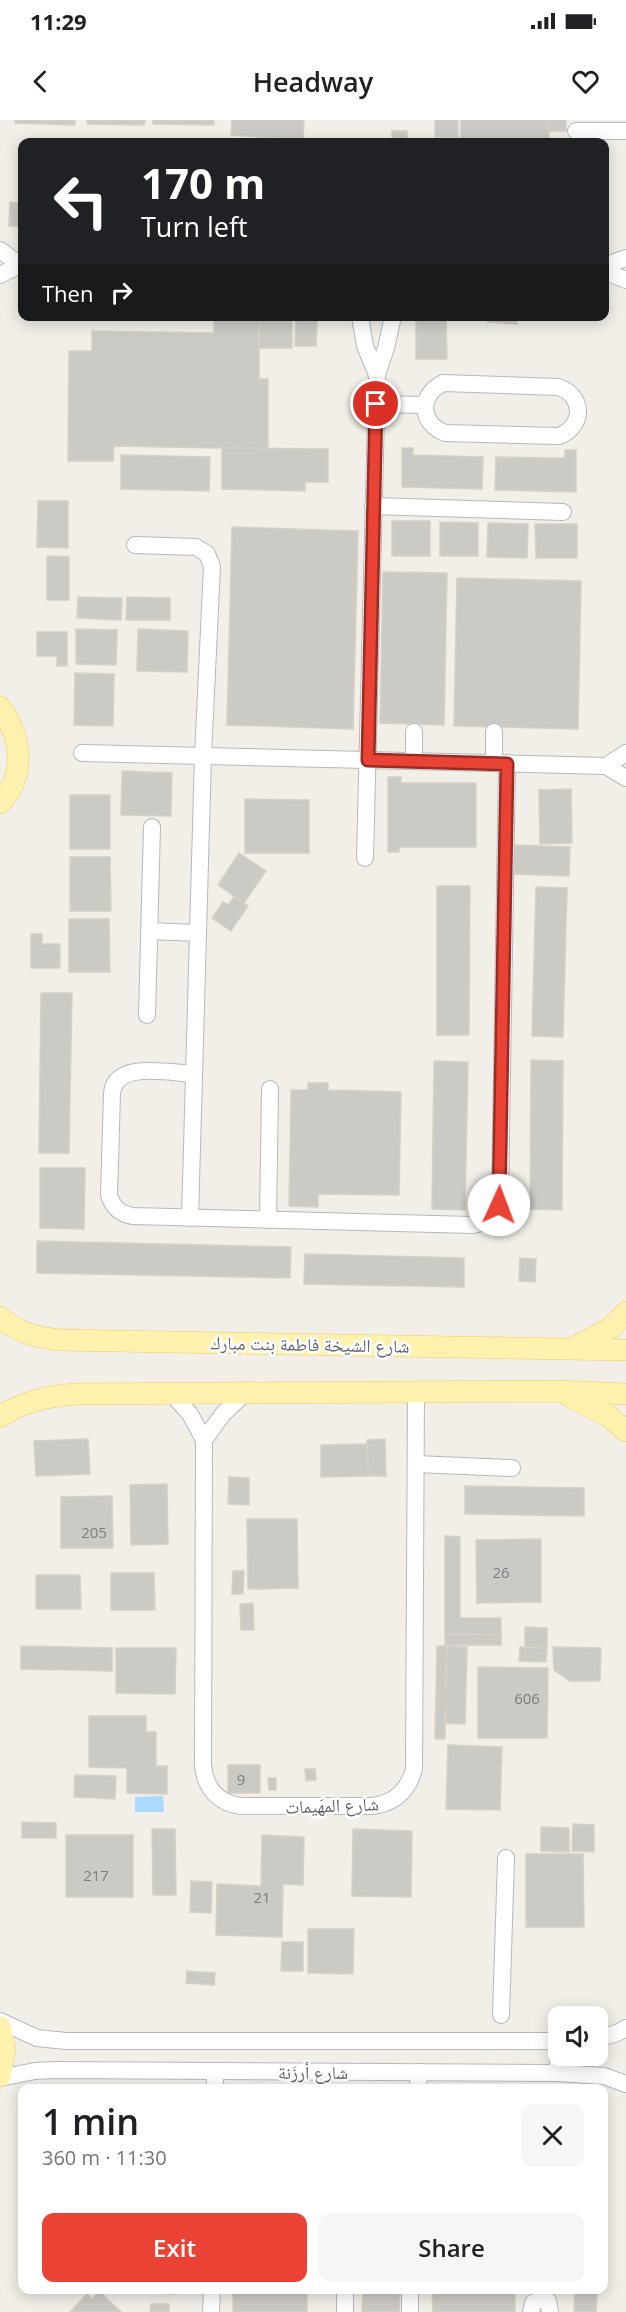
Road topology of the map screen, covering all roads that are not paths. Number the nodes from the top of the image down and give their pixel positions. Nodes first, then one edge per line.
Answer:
1 (576, 131) dead end
2 (626, 131) edge
3 (0, 250) edge
4 (626, 258) edge
5 (18, 262) edge
6 (609, 264) edge
7 (18, 265) edge
8 (609, 273) edge
9 (0, 274) edge
10 (626, 280) edge
11 (361, 321) edge
12 (392, 321) edge
13 (376, 375) junction
14 (376, 404) junction
15 (425, 405) junction
16 (373, 506) junction
17 (563, 512) dead end
18 (135, 545) dead end
19 (0, 707) edge
20 (414, 732) dead end
21 (494, 732) dead end
22 (82, 753) dead end
23 (626, 753) edge
24 (202, 756) junction
25 (368, 760) junction
26 (414, 761) junction
27 (501, 763) junction
28 (606, 766) junction
29 (626, 778) edge
30 (0, 803) edge
31 (152, 827) dead end
32 (365, 858) dead end
33 (149, 931) junction
34 (198, 933) junction
35 (147, 1015) dead end
36 (194, 1074) junction
37 (270, 1089) dead end
38 (190, 1218) junction
39 (268, 1220) junction
40 (626, 1312) edge
41 (0, 1317) edge
42 (570, 1349) junction
43 (626, 1350) edge
44 (558, 1391) junction
45 (246, 1392) junction
46 (416, 1392) junction
47 (171, 1393) junction
48 (626, 1394) edge
49 (0, 1417) edge
50 (626, 1431) edge
51 (204, 1440) junction
52 (416, 1464) junction
53 (512, 1468) dead end
54 (506, 1858) dead end
55 (501, 2015) dead end
56 (0, 2021) edge
57 (0, 2027) edge
58 (626, 2028) edge
59 (608, 2036) edge
60 (548, 2041) edge
61 (0, 2077) edge
62 (551, 2078) edge
63 (215, 2080) edge
64 (347, 2080) edge
65 (419, 2080) edge
66 (626, 2084) edge
67 (212, 2294) edge
68 (345, 2294) edge
69 (410, 2294) edge
70 (211, 2312) edge
71 (345, 2312) edge
72 (410, 2312) edge
73 (531, 2312) edge
74 (550, 2312) edge
75 (566, 2312) edge

1 - 2 street
3 - 5 street
4 - 6 street
7 - 9 street
8 - 10 street
11 - 13 street
12 - 13 street
13 - 14 street
14 - 15 street
14 - 16 street
15 - 15 street
16 - 17 street
16 - 25 street
18 - 24 street
19 - 30 main road
20 - 26 street
21 - 27 street
22 - 24 street
23 - 28 street
24 - 25 street
24 - 34 street
25 - 26 street
25 - 32 street
26 - 27 street
27 - 28 street
27 - 39 street
28 - 29 street
31 - 33 street
33 - 34 street
33 - 35 street
34 - 36 street
36 - 38 street
36 - 38 street
37 - 39 street
38 - 39 street
40 - 42 main road
41 - 42 main road, شارع الشيخة فاطمة بنت مبارك
42 - 43 main road, شارع الشيخة فاطمة بنت مبارك
44 - 46 main road
44 - 48 main road
44 - 50 main road
45 - 46 main road
45 - 47 main road
45 - 51 street
46 - 52 street, شارع المهَيمات
47 - 49 main road
47 - 51 street, شارع المهَيمات
51 - 52 street, شارع المهَيمات
52 - 53 street
54 - 55 street
56 - 60 street, شارع أرزَنة
57 - 61 main road
58 - 59 street
61 - 63 street, شارع أرزَنة
62 - 65 street, شارع أرزَنة
62 - 66 street, شارع أرزَنة
63 - 64 street, شارع أرزَنة
64 - 65 street, شارع أرزَنة
67 - 70 street
68 - 71 street
69 - 72 street
73 - 74 street
74 - 75 street

